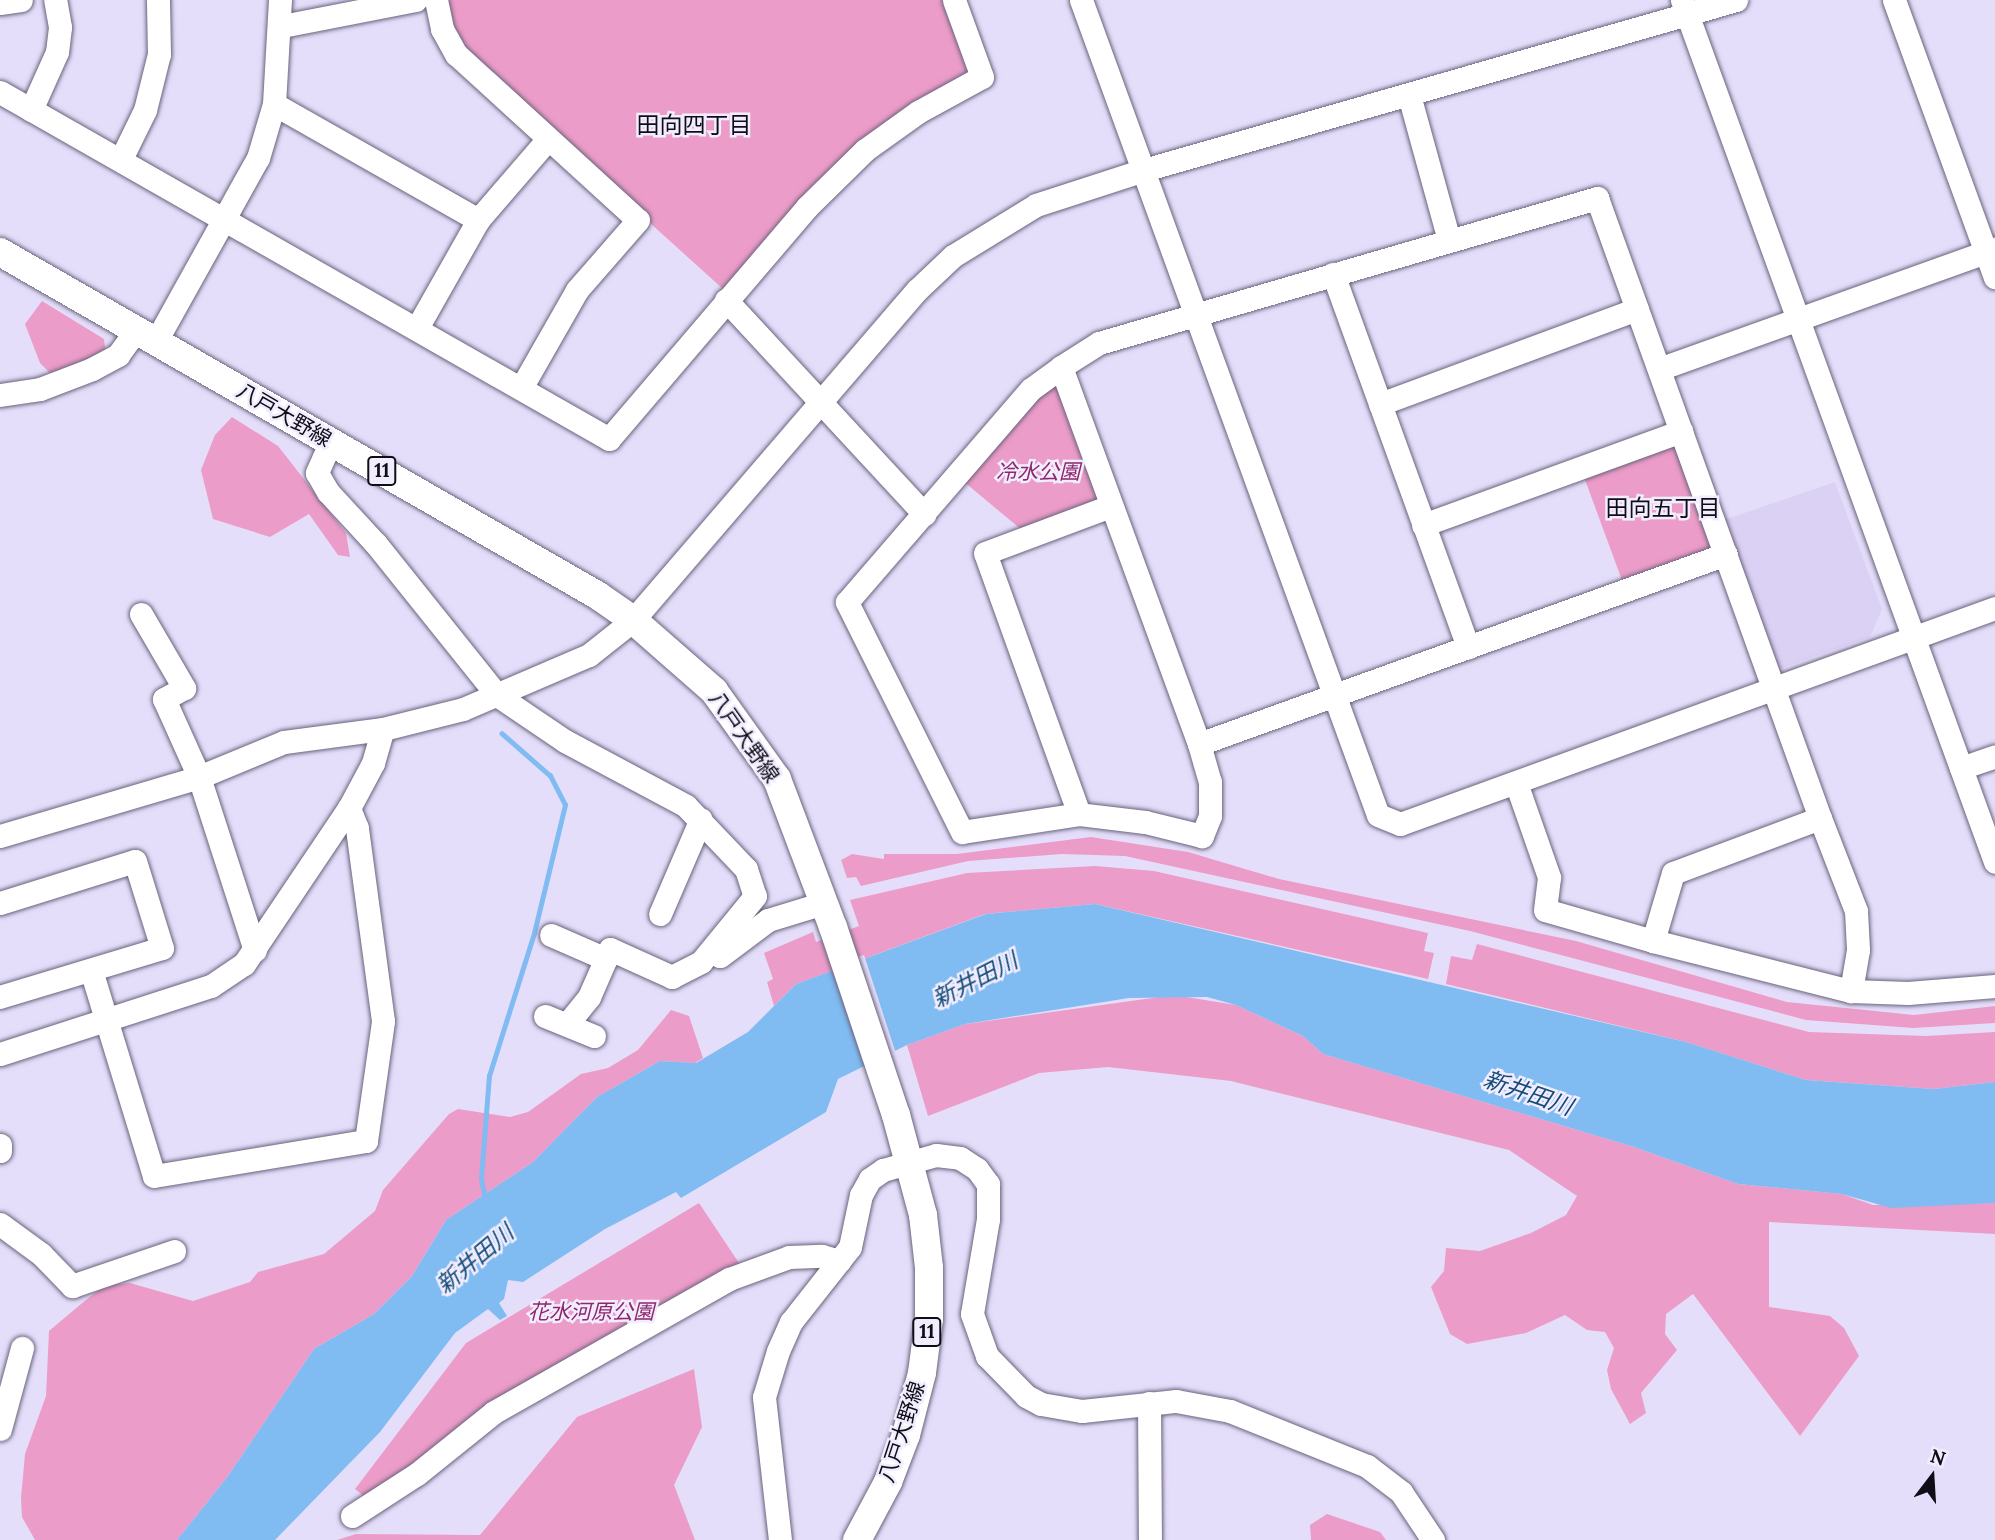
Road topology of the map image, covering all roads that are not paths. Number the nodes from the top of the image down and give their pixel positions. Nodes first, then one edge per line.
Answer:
1 (21, 0) edge
2 (55, 0) edge
3 (158, 0) edge
4 (280, 0) edge
5 (416, 0) edge
6 (436, 0) edge
7 (954, 0) edge
8 (1081, 0) edge
9 (1736, 0) edge
10 (1895, 0) edge
11 (0, 4) edge
12 (1685, 7) edge
13 (282, 26) junction
14 (0, 92) edge
15 (1409, 95) junction
16 (274, 104) junction
17 (31, 110) junction
18 (548, 139) junction
19 (121, 159) junction
20 (1144, 170) junction
21 (225, 220) junction
22 (478, 220) junction
23 (1449, 240) junction
24 (1991, 251) edge
25 (0, 252) edge
26 (1333, 274) junction
27 (1995, 277) edge
28 (726, 300) junction
29 (1637, 309) junction
30 (1195, 313) junction
31 (1799, 320) junction
32 (417, 328) junction
33 (146, 336) junction
34 (1061, 367) junction
35 (1659, 369) junction
36 (521, 388) junction
37 (0, 395) edge
38 (819, 403) junction
39 (1380, 404) junction
40 (1681, 431) junction
41 (331, 441) junction
42 (1111, 506) junction
43 (924, 514) junction
44 (1423, 525) junction
45 (1726, 554) junction
46 (1995, 608) edge
47 (141, 614) dead end
48 (633, 620) junction
49 (1914, 636) junction
50 (1468, 647) junction
51 (1775, 689) junction
52 (497, 695) junction
53 (1333, 696) junction
54 (383, 729) junction
55 (1199, 744) junction
56 (1995, 756) edge
57 (1961, 768) junction
58 (199, 777) junction
59 (1516, 783) junction
60 (349, 808) junction
61 (1079, 814) junction
62 (1820, 818) junction
63 (701, 819) junction
64 (0, 836) edge
65 (1995, 862) edge
66 (0, 903) edge
67 (660, 914) dead end
68 (829, 915) junction
69 (551, 934) dead end
70 (1653, 941) junction
71 (255, 950) junction
72 (712, 950) junction
73 (606, 959) junction
74 (91, 970) junction
75 (1995, 986) edge
76 (1851, 991) junction
77 (0, 997) edge
78 (545, 1016) dead end
79 (107, 1021) junction
80 (567, 1024) junction
81 (594, 1036) dead end
82 (0, 1054) edge
83 (0, 1145) edge
84 (0, 1151) edge
85 (909, 1160) junction
86 (0, 1224) edge
87 (174, 1251) dead end
88 (839, 1261) junction
89 (22, 1348) dead end
90 (1149, 1403) junction
91 (0, 1429) edge
92 (352, 1516) dead end
93 (779, 1540) edge
94 (857, 1540) edge
95 (1150, 1540) edge
96 (1433, 1540) edge

1 - 11 street
2 - 17 street
3 - 19 street
4 - 13 street
5 - 13 street
6 - 18 street
7 - 28 street
8 - 20 street
9 - 12 street
10 - 24 street
12 - 15 street
12 - 31 street
13 - 16 street
14 - 17 street
15 - 20 street
15 - 23 street
16 - 21 street
16 - 22 street
17 - 19 street
18 - 22 street
18 - 36 street
19 - 21 street
20 - 30 street
20 - 38 street
21 - 32 street
21 - 33 street
22 - 32 street
23 - 26 street
23 - 29 street
24 - 27 street
24 - 31 street
25 - 33 main road, 八戸大野線 / 11
26 - 30 street
26 - 39 street
28 - 36 street
28 - 38 street
29 - 35 street
29 - 39 street
30 - 34 street
30 - 53 street
31 - 35 street
31 - 49 street
32 - 36 street
33 - 37 street
33 - 41 main road, 八戸大野線 / 11
34 - 42 street
34 - 43 street
35 - 40 street
38 - 43 street
38 - 48 street
39 - 44 street
40 - 44 street
40 - 45 street
41 - 48 main road, 八戸大野線 / 11
41 - 52 street
42 - 55 street
42 - 61 street
43 - 61 street
44 - 50 street
45 - 50 street
45 - 51 street
46 - 49 street
47 - 58 street
48 - 52 street
48 - 68 main road, 八戸大野線 / 11
49 - 51 street
49 - 57 street
50 - 53 street
51 - 59 street
51 - 62 street
52 - 54 street
52 - 63 street
53 - 55 street
53 - 59 street
54 - 58 street
54 - 60 street
55 - 61 street
56 - 57 street
57 - 65 street
58 - 64 street
58 - 71 street
59 - 70 street
60 - 71 street
60 - 79 street
62 - 70 street
62 - 76 street
63 - 67 street
63 - 72 street
66 - 74 street
68 - 72 street
68 - 85 main road, 八戸大野線 / 11
69 - 73 street
70 - 76 street
71 - 79 street
72 - 73 street
73 - 80 street
74 - 77 street
74 - 79 street
75 - 76 street
78 - 80 street
79 - 82 street
80 - 81 street
83 - 84 street
85 - 88 street
85 - 90 street
85 - 94 main road, 八戸大野線 / 11
86 - 87 street
88 - 92 street
88 - 93 street
89 - 91 street
90 - 95 street
90 - 96 street

